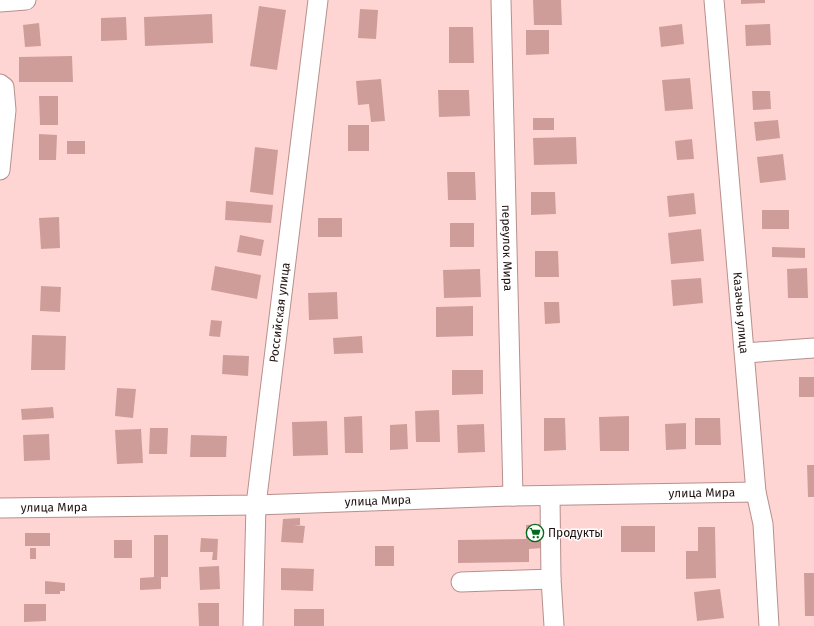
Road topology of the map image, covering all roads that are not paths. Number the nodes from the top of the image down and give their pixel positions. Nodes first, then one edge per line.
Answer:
1 (26, 0) edge
2 (318, 0) edge
3 (501, 0) edge
4 (714, 0) edge
5 (0, 2) edge
6 (0, 84) edge
7 (0, 170) edge
8 (814, 348) edge
9 (745, 353) junction
10 (756, 492) junction
11 (513, 496) junction
12 (550, 496) junction
13 (256, 505) junction
14 (0, 508) edge
15 (551, 579) junction
16 (461, 582) dead end
17 (253, 626) edge
18 (554, 626) edge
19 (769, 626) edge

1 - 5 street
2 - 13 street, Российская улица
3 - 11 street, переулок Мира
4 - 9 street, Казачья улица
6 - 7 street
8 - 9 street
9 - 10 street, Казачья улица
10 - 12 street, улица Мира
10 - 19 street, Казачья улица
11 - 12 street, улица Мира
11 - 13 street, улица Мира
12 - 15 street
13 - 14 street, улица Мира
13 - 17 street, Российская улица
15 - 16 street
15 - 18 street

